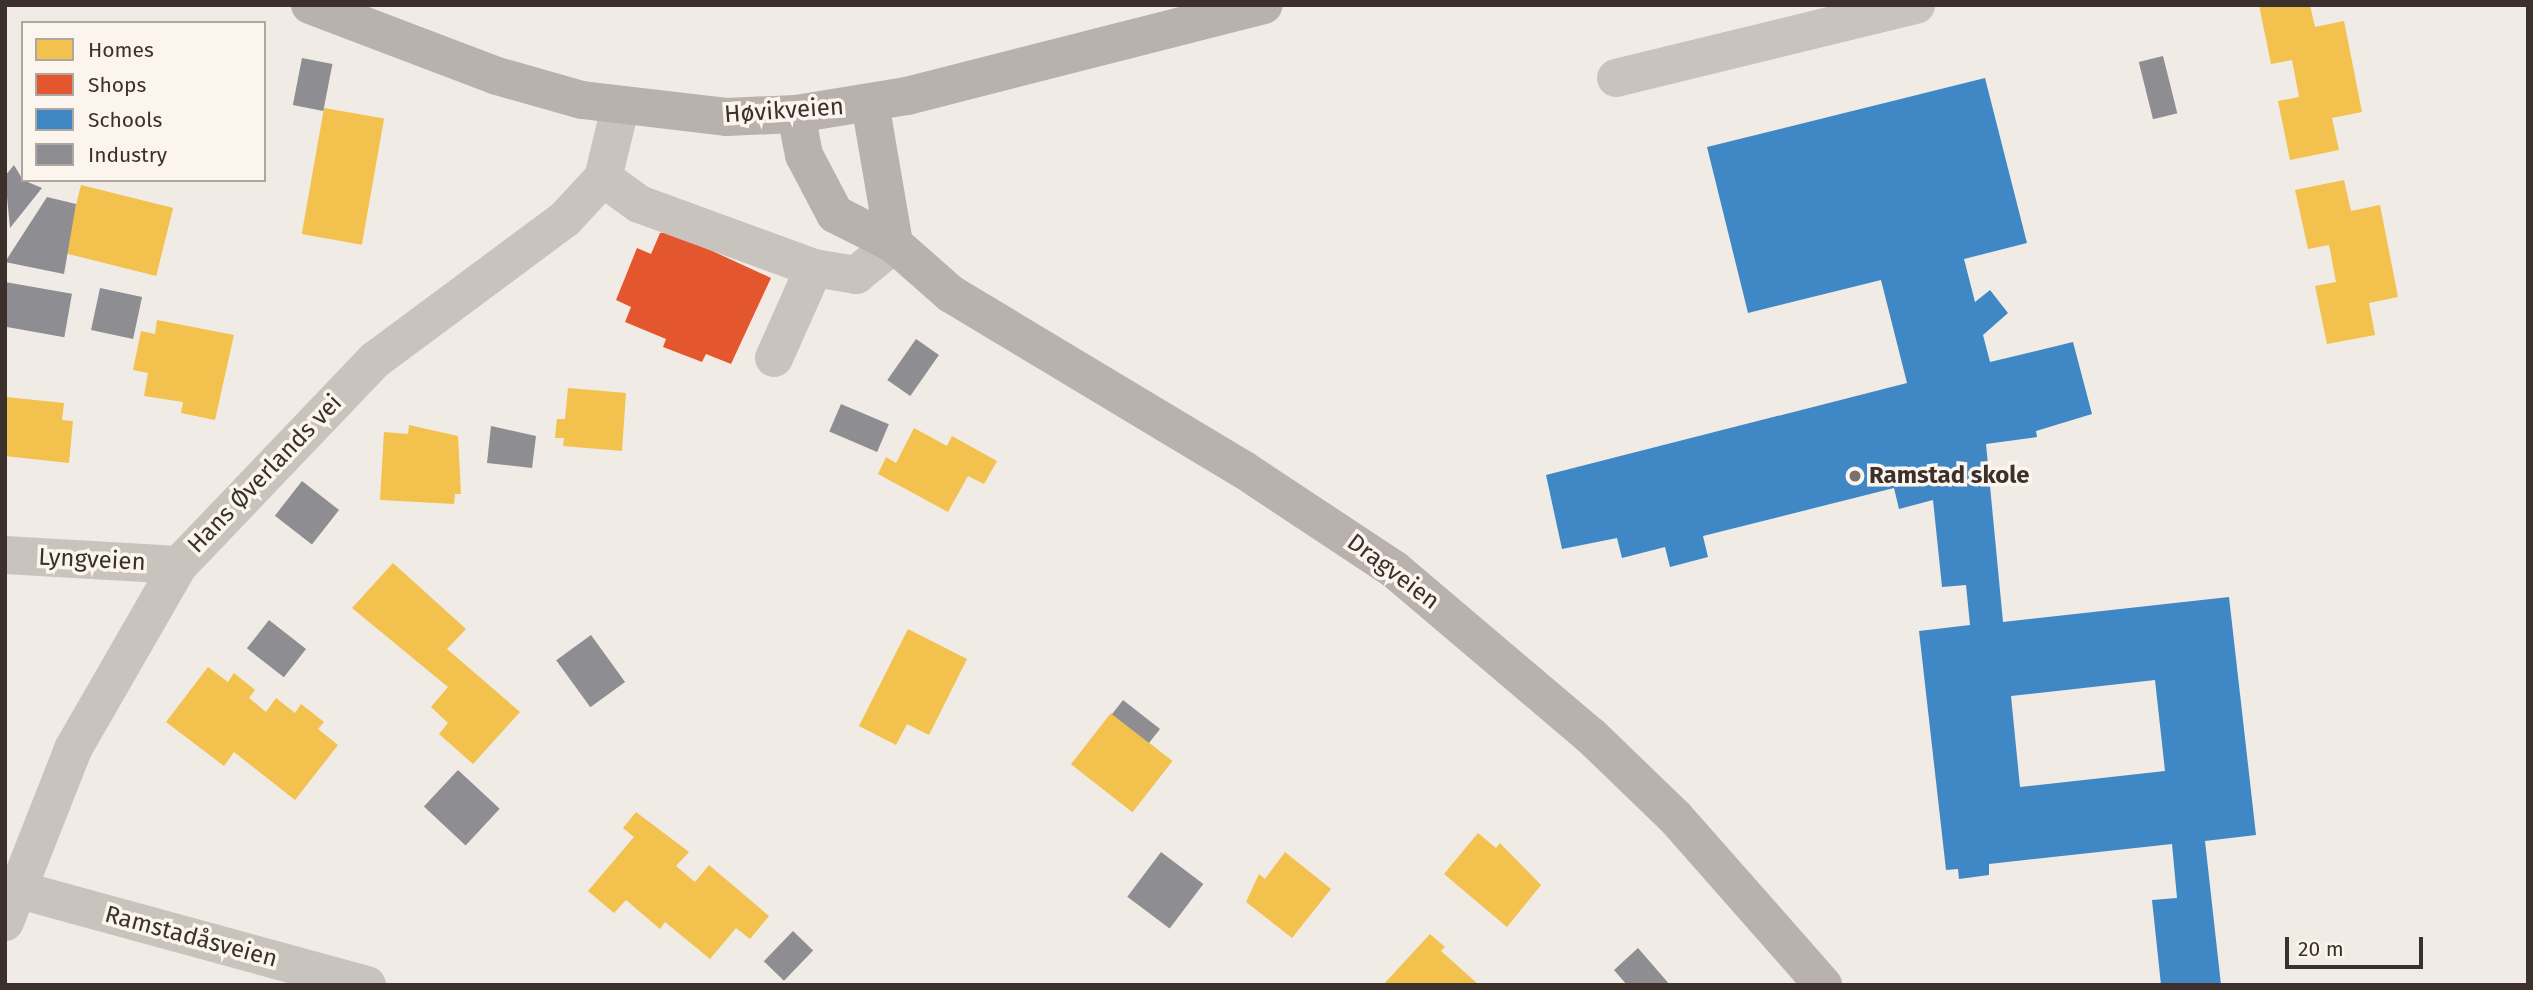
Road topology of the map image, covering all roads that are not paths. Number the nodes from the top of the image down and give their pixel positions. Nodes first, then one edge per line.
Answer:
1 (310, 5) edge
2 (1264, 5) edge
3 (1916, 5) edge
4 (1616, 78) dead end
5 (870, 103) junction
6 (620, 108) junction
7 (796, 114) junction
8 (603, 178) junction
9 (894, 244) junction
10 (814, 268) junction
11 (774, 358) dead end
12 (5, 555) edge
13 (178, 565) junction
14 (10, 906) edge
15 (367, 985) edge
16 (1823, 985) edge

1 - 6 main road, Høvikveien
2 - 5 main road, Høvikveien
3 - 4 street
5 - 7 main road, Høvikveien
5 - 9 main road
6 - 7 main road, Høvikveien
6 - 8 street, Hans Øverlands vei
7 - 9 main road, Dragveien
8 - 10 street
8 - 13 street, Hans Øverlands vei
9 - 10 street
9 - 16 main road, Dragveien
10 - 11 street
12 - 13 street, Lyngveien
13 - 14 street, Hans Øverlands vei
14 - 15 street, Ramstadåsveien

